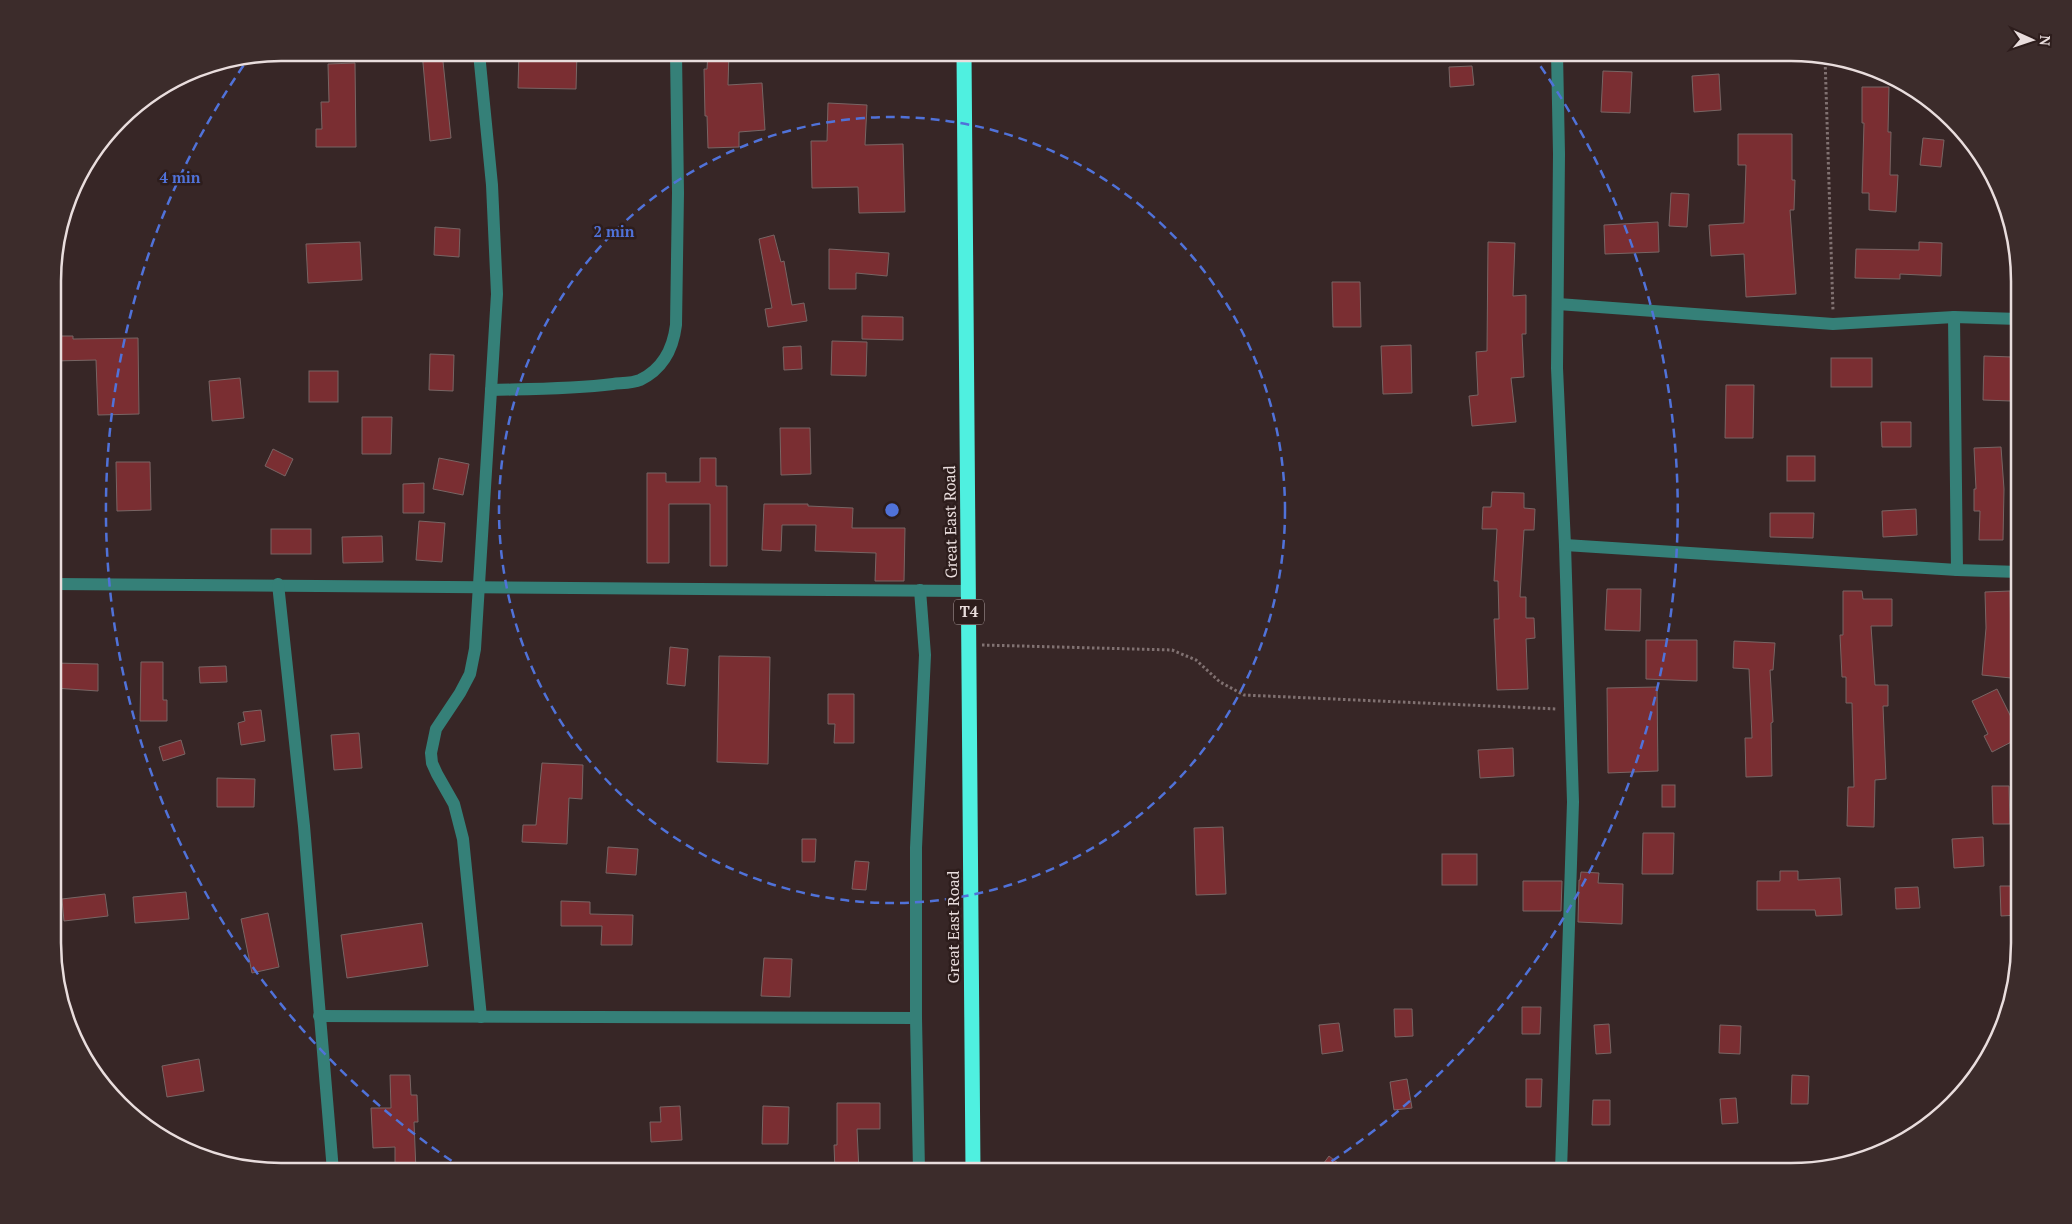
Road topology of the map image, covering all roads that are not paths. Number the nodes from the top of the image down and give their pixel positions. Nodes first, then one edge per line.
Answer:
1 (480, 61) edge
2 (676, 61) edge
3 (964, 61) edge
4 (1557, 61) edge
5 (1558, 304) junction
6 (1954, 317) junction
7 (2011, 319) edge
8 (491, 390) junction
9 (1565, 545) junction
10 (1957, 570) junction
11 (2011, 572) edge
12 (61, 584) edge
13 (278, 584) junction
14 (479, 586) junction
15 (920, 590) junction
16 (969, 591) junction
17 (319, 1016) junction
18 (481, 1017) junction
19 (916, 1018) junction
20 (332, 1163) edge
21 (919, 1163) edge
22 (973, 1163) edge
23 (1561, 1163) edge

1 - 8 street
2 - 8 street
3 - 16 highway, Great East Road / T4
4 - 5 street
5 - 6 street
5 - 9 street
6 - 7 street
6 - 10 street
8 - 14 street
9 - 10 street
9 - 23 street
10 - 11 street
12 - 13 street
13 - 14 street
13 - 17 street
14 - 15 street
14 - 18 street
15 - 16 street
15 - 19 street
16 - 22 highway, Great East Road / T4
17 - 18 street
17 - 20 street
18 - 19 street
19 - 21 street

